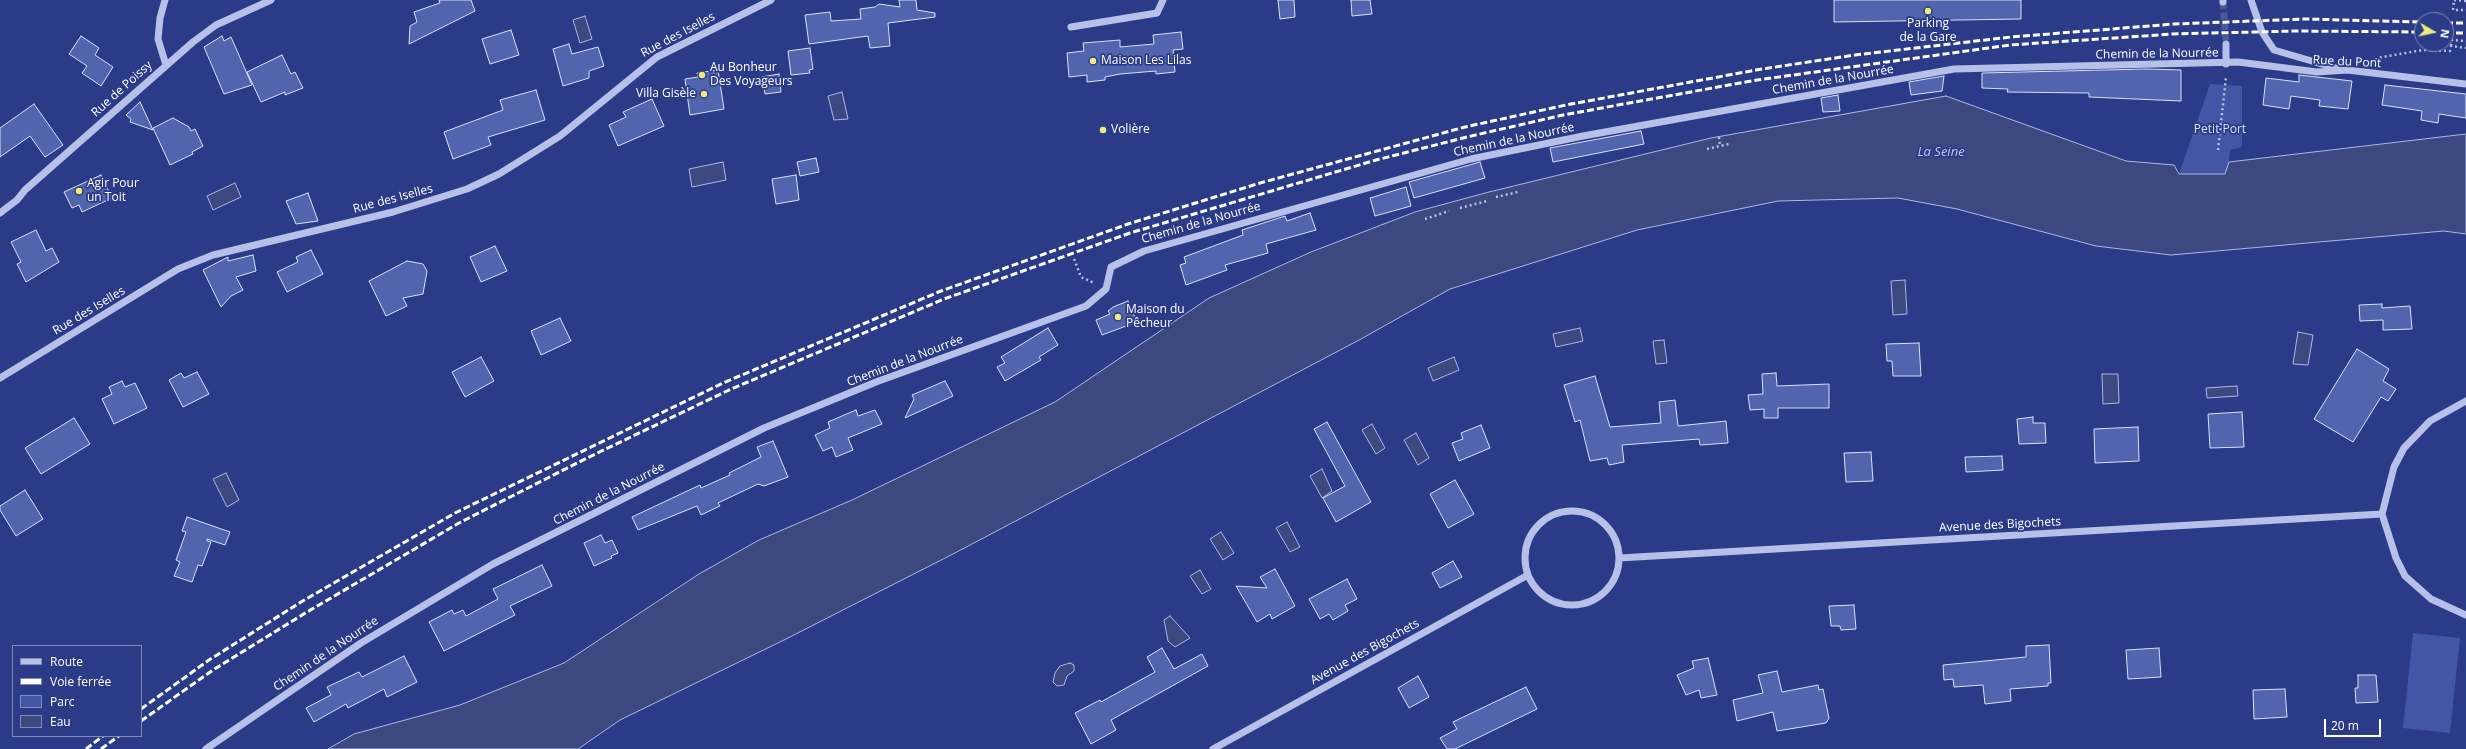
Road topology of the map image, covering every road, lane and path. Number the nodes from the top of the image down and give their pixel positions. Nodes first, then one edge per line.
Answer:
1 (165, 0) edge
2 (271, 0) edge
3 (771, 0) edge
4 (1163, 0) edge
5 (2251, 0) edge
6 (2460, 1) edge
7 (2466, 1) edge
8 (2466, 10) edge
9 (1071, 27) dead end
10 (2454, 40) edge
11 (2466, 41) edge
12 (2226, 44) tunnel mouth
13 (2454, 46) edge
14 (2466, 48) edge
15 (2414, 52) edge
16 (2374, 63) dead end
17 (166, 64) junction
18 (2226, 64) junction
19 (2346, 70) junction
20 (2466, 84) edge
21 (2226, 85) dead end
22 (1719, 137) dead end
23 (1730, 144) dead end
24 (1720, 146) junction
25 (1707, 149) dead end
26 (2218, 150) dead end
27 (1518, 192) dead end
28 (1496, 197) dead end
29 (1487, 201) dead end
30 (1460, 208) dead end
31 (1449, 212) dead end
32 (0, 213) edge
33 (1425, 219) dead end
34 (1074, 259) dead end
35 (1081, 277) dead end
36 (0, 378) edge
37 (2466, 401) edge
38 (2382, 514) junction
39 (1619, 558) junction
40 (1528, 575) junction
41 (2466, 615) edge
42 (206, 749) edge
43 (1213, 749) edge

1 - 17 street
2 - 17 street, Rue de Poissy
3 - 36 street, Rue des Iselles
4 - 9 street
5 - 19 street
6 - 7 path
6 - 8 path
10 - 11 path
12 - 18 street
13 - 14 path
15 - 16 path
17 - 32 street, Rue de Poissy
18 - 19 street, Rue du Pont
18 - 42 street, Chemin de la Nourrée
19 - 20 street, Rue du Pont
21 - 26 path
22 - 24 path
23 - 24 path
24 - 25 path
27 - 28 path
29 - 30 path
31 - 33 path
34 - 35 path
37 - 38 street
38 - 39 street, Avenue des Bigochets
38 - 41 street
39 - 40 street
39 - 40 street
40 - 43 street, Avenue des Bigochets

